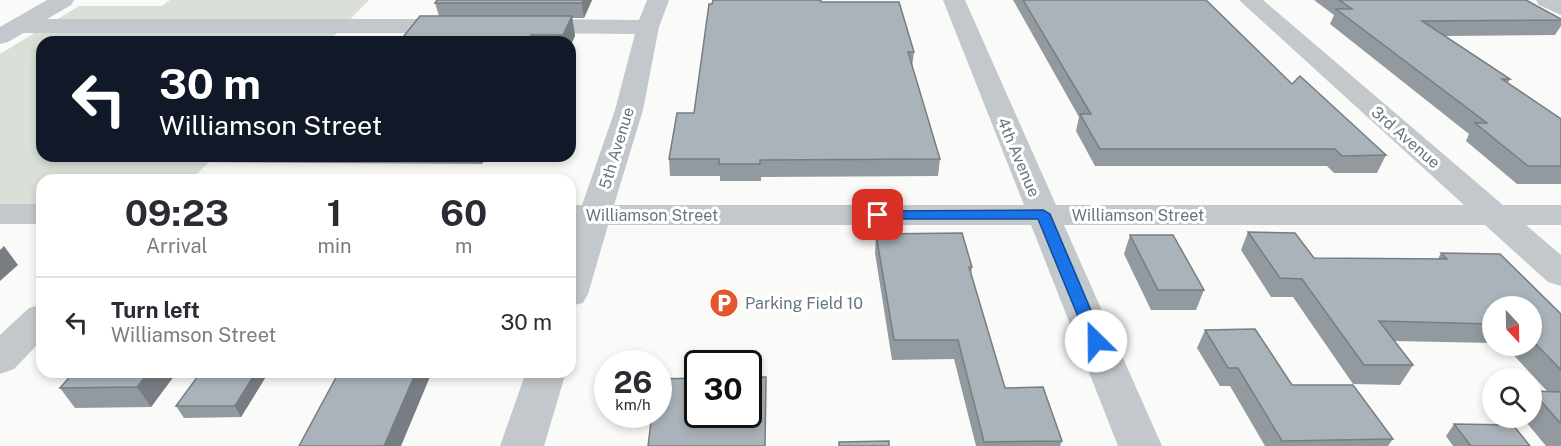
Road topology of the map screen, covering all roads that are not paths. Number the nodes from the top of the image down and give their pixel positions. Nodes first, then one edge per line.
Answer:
1 (63, 0) edge
2 (658, 0) edge
3 (954, 0) edge
4 (1250, 0) edge
5 (1547, 0) edge
6 (1561, 8) edge
7 (475, 26) edge
8 (510, 26) edge
9 (648, 27) junction
10 (6, 30) edge
11 (0, 214) edge
12 (36, 214) edge
13 (1043, 214) junction
14 (582, 215) edge
15 (1495, 215) junction
16 (1561, 215) edge
17 (576, 254) edge
18 (1561, 274) edge
19 (36, 323) edge
20 (0, 359) edge
21 (544, 378) edge
22 (522, 446) edge
23 (1140, 446) edge

1 - 10 street
2 - 9 street, 5th Avenue
3 - 13 street, 4th Avenue
4 - 15 street, 3rd Avenue
5 - 6 street
7 - 10 street
8 - 9 street
9 - 14 street, 5th Avenue
11 - 12 street
13 - 14 street, Williamson Street
13 - 15 street, Williamson Street
13 - 23 street, 4th Avenue
14 - 17 street, 5th Avenue
15 - 16 street, Williamson Street
15 - 18 street, 3rd Avenue
19 - 20 street
21 - 22 street

